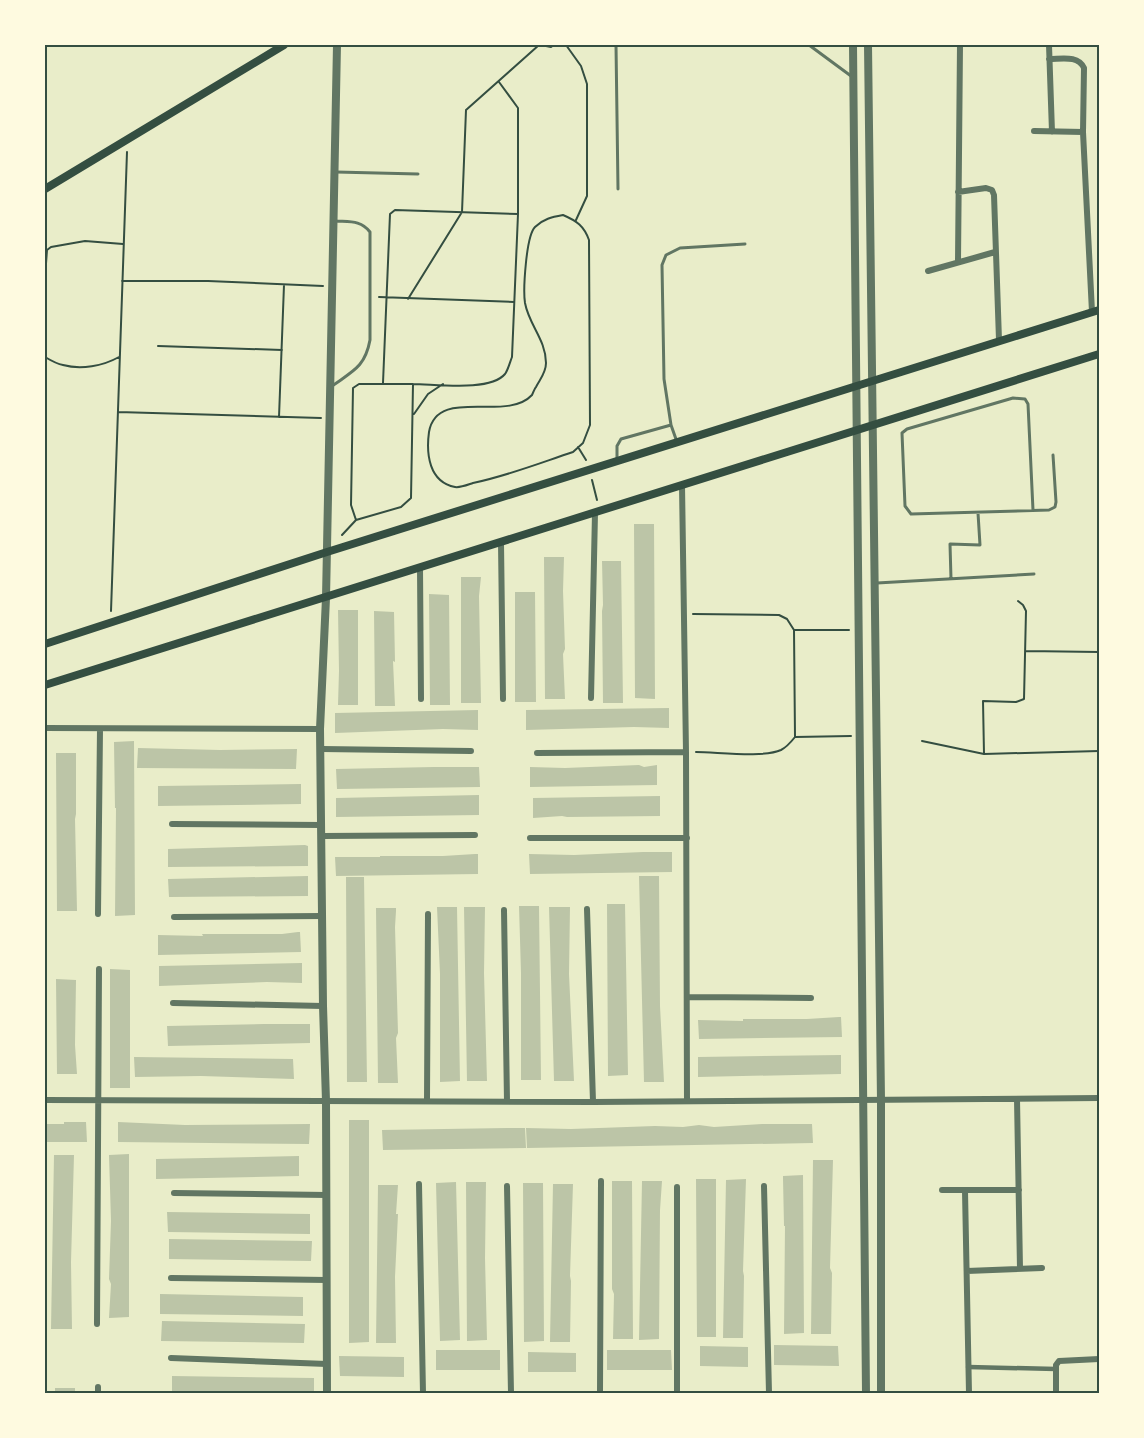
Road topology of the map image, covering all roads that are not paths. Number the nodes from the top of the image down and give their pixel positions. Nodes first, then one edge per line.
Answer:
1 (284, 45) edge
2 (337, 45) edge
3 (616, 45) edge
4 (809, 45) edge
5 (853, 45) edge
6 (868, 45) edge
7 (960, 45) edge
8 (1048, 45) edge
9 (1049, 59) junction
10 (853, 77) junction
11 (1034, 131) dead end
12 (1052, 132) junction
13 (1083, 132) junction
14 (335, 172) junction
15 (418, 174) dead end
16 (45, 189) edge
17 (618, 189) dead end
18 (958, 192) junction
19 (334, 221) junction
20 (745, 244) dead end
21 (995, 252) junction
22 (958, 262) junction
23 (928, 271) dead end
24 (1095, 311) edge
25 (999, 340) junction
26 (1099, 354) edge
27 (873, 381) junction
28 (330, 387) junction
29 (855, 387) junction
30 (873, 424) junction
31 (671, 425) junction
32 (858, 429) junction
33 (678, 442) junction
34 (1053, 455) dead end
35 (617, 462) junction
36 (682, 485) junction
37 (1033, 510) junction
38 (598, 512) junction
39 (978, 513) junction
40 (501, 543) junction
41 (327, 552) junction
42 (420, 568) junction
43 (1034, 574) dead end
44 (951, 579) junction
45 (875, 583) junction
46 (326, 598) junction
47 (45, 644) edge
48 (45, 685) edge
49 (591, 698) dead end
50 (421, 699) dead end
51 (503, 699) dead end
52 (45, 728) edge
53 (100, 729) junction
54 (320, 729) junction
55 (322, 749) junction
56 (471, 751) dead end
57 (686, 752) junction
58 (537, 753) dead end
59 (172, 824) dead end
60 (322, 825) junction
61 (475, 835) dead end
62 (323, 836) junction
63 (530, 838) dead end
64 (687, 838) junction
65 (587, 909) dead end
66 (504, 910) dead end
67 (98, 914) dead end
68 (428, 914) dead end
69 (322, 916) junction
70 (174, 917) dead end
71 (99, 969) dead end
72 (687, 997) junction
73 (811, 998) dead end
74 (173, 1003) dead end
75 (323, 1006) junction
76 (1099, 1098) edge
77 (1017, 1099) junction
78 (45, 1100) edge
79 (100, 1101) junction
80 (326, 1101) junction
81 (428, 1101) junction
82 (507, 1101) junction
83 (687, 1101) junction
84 (863, 1101) junction
85 (881, 1101) junction
86 (593, 1102) junction
87 (601, 1181) dead end
88 (419, 1184) dead end
89 (507, 1186) dead end
90 (764, 1186) dead end
91 (676, 1187) dead end
92 (942, 1190) dead end
93 (1019, 1190) junction
94 (965, 1191) junction
95 (174, 1193) dead end
96 (327, 1195) junction
97 (1042, 1268) dead end
98 (1020, 1269) junction
99 (967, 1270) junction
100 (171, 1278) dead end
101 (327, 1281) junction
102 (97, 1324) dead end
103 (171, 1358) dead end
104 (1099, 1359) edge
105 (327, 1364) junction
106 (968, 1367) junction
107 (1056, 1369) junction
108 (327, 1393) edge
109 (423, 1393) edge
110 (511, 1393) edge
111 (600, 1393) edge
112 (677, 1393) edge
113 (770, 1393) edge
114 (866, 1393) edge
115 (881, 1393) edge
116 (969, 1393) edge
117 (1056, 1393) edge

1 - 16 main road
2 - 14 street
3 - 17 lane
4 - 10 lane
5 - 10 street
6 - 27 street
7 - 18 street
8 - 9 street
9 - 12 street
9 - 13 street
10 - 29 street
11 - 12 street
12 - 13 street
13 - 24 street
14 - 15 lane
14 - 19 street
18 - 21 street
18 - 22 street
19 - 28 street
19 - 28 lane
20 - 31 lane
21 - 22 street
21 - 25 street
22 - 23 street
24 - 25 main road
25 - 27 main road
26 - 30 main road
27 - 29 main road
27 - 30 street
28 - 41 street
29 - 32 street
29 - 33 main road
30 - 32 main road
30 - 45 street
31 - 33 lane
31 - 35 lane
32 - 36 main road
32 - 84 street
33 - 35 main road
34 - 37 lane
35 - 41 main road
36 - 38 main road
36 - 57 street
37 - 39 lane
37 - 39 lane
38 - 40 main road
38 - 49 street
39 - 44 lane
40 - 42 main road
40 - 51 street
41 - 46 street
41 - 47 main road
42 - 46 main road
42 - 50 street
43 - 44 lane
44 - 45 lane
45 - 85 street
46 - 48 main road
46 - 54 street
52 - 53 street
53 - 54 street
53 - 67 street
54 - 55 street
55 - 56 street
55 - 60 street
57 - 58 street
57 - 64 street
59 - 60 street
60 - 62 street
61 - 62 street
62 - 69 street
63 - 64 street
64 - 72 street
65 - 86 street
66 - 82 street
68 - 81 street
69 - 70 street
69 - 75 street
71 - 79 street
72 - 73 street
72 - 83 street
74 - 75 street
75 - 80 street
76 - 77 street
77 - 85 street
77 - 93 street
78 - 79 street
79 - 80 street
79 - 102 street
80 - 81 street
80 - 96 street
81 - 82 street
82 - 86 street
83 - 84 street
83 - 86 street
84 - 85 street
84 - 114 street
85 - 115 street
87 - 111 street
88 - 109 street
89 - 110 street
90 - 113 street
91 - 112 street
92 - 94 street
93 - 94 street
93 - 98 street
94 - 99 street
95 - 96 street
96 - 101 street
97 - 98 street
98 - 99 street
99 - 106 street
100 - 101 street
101 - 105 street
103 - 105 street
104 - 107 street
105 - 108 street
106 - 107 street
106 - 116 street
107 - 117 street

